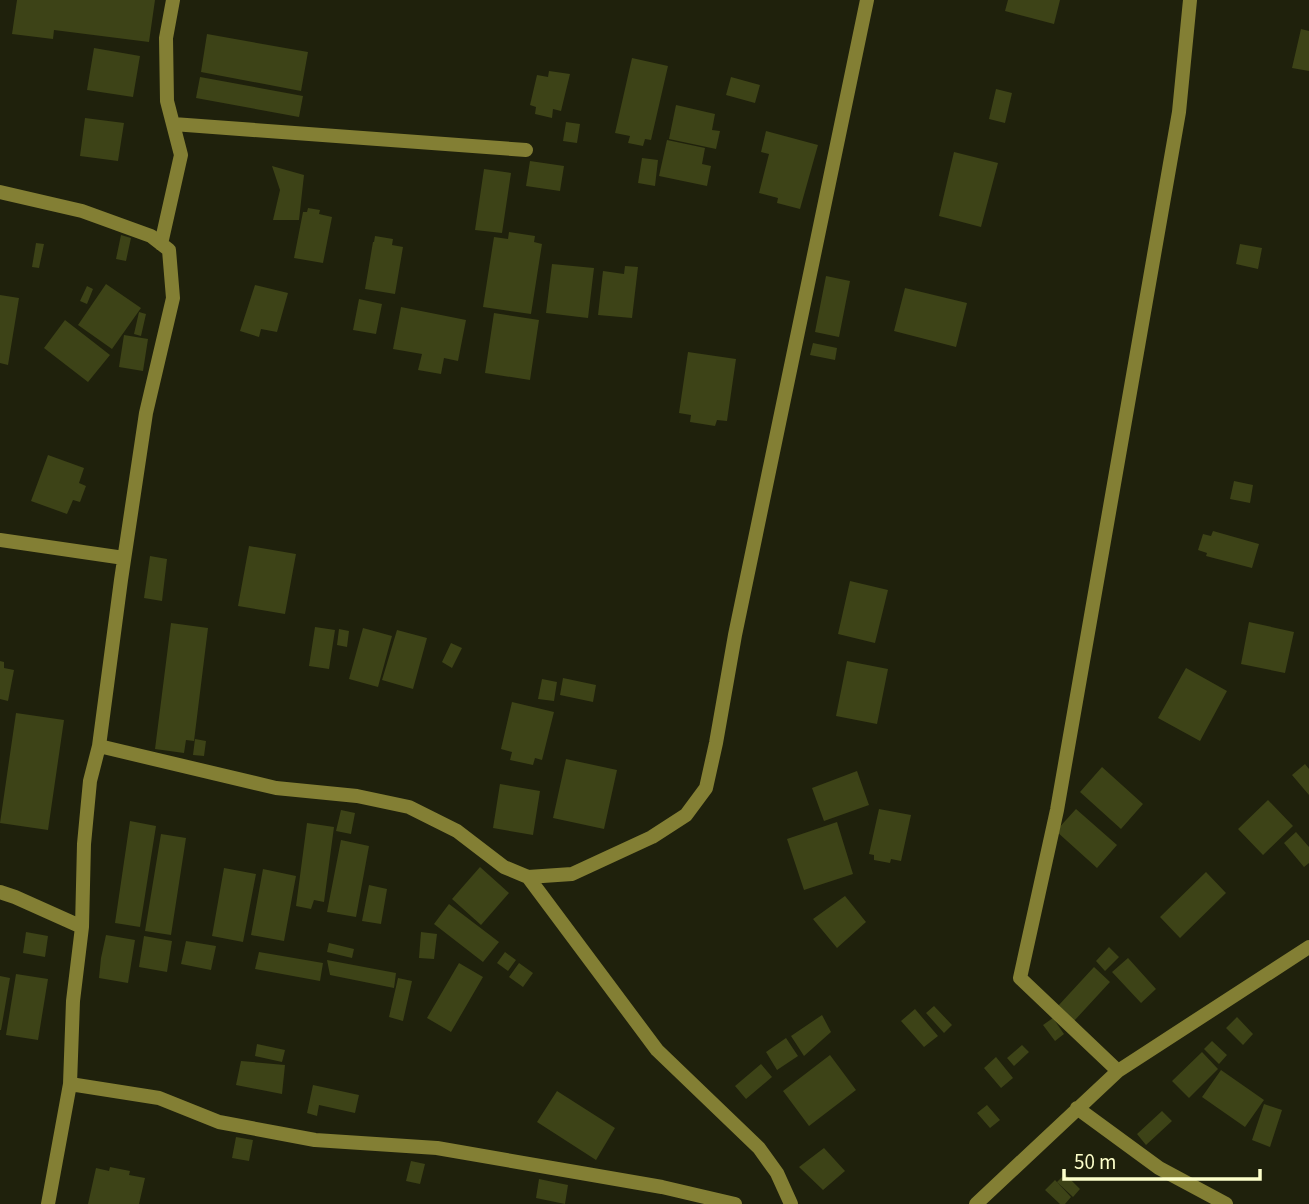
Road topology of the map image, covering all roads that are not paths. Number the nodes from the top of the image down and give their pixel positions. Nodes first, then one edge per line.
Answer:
1 (173, 0) edge
2 (867, 0) edge
3 (1190, 0) edge
4 (173, 124) junction
5 (526, 150) dead end
6 (0, 192) edge
7 (162, 244) junction
8 (0, 540) edge
9 (124, 558) junction
10 (99, 746) junction
11 (528, 877) junction
12 (0, 892) edge
13 (82, 927) junction
14 (1309, 947) edge
15 (1118, 1071) junction
16 (70, 1084) junction
17 (1077, 1108) junction
18 (48, 1204) edge
19 (734, 1204) edge
20 (791, 1204) edge
21 (976, 1204) edge
22 (1226, 1204) edge

1 - 4 street
2 - 11 street
3 - 15 street
4 - 5 street
4 - 7 street
6 - 7 street
7 - 9 street
8 - 9 street
9 - 10 street
10 - 11 street
10 - 13 street
11 - 20 street
12 - 13 street
13 - 16 street
14 - 15 street
15 - 17 street
16 - 18 street
16 - 19 street
17 - 21 street
17 - 22 street

